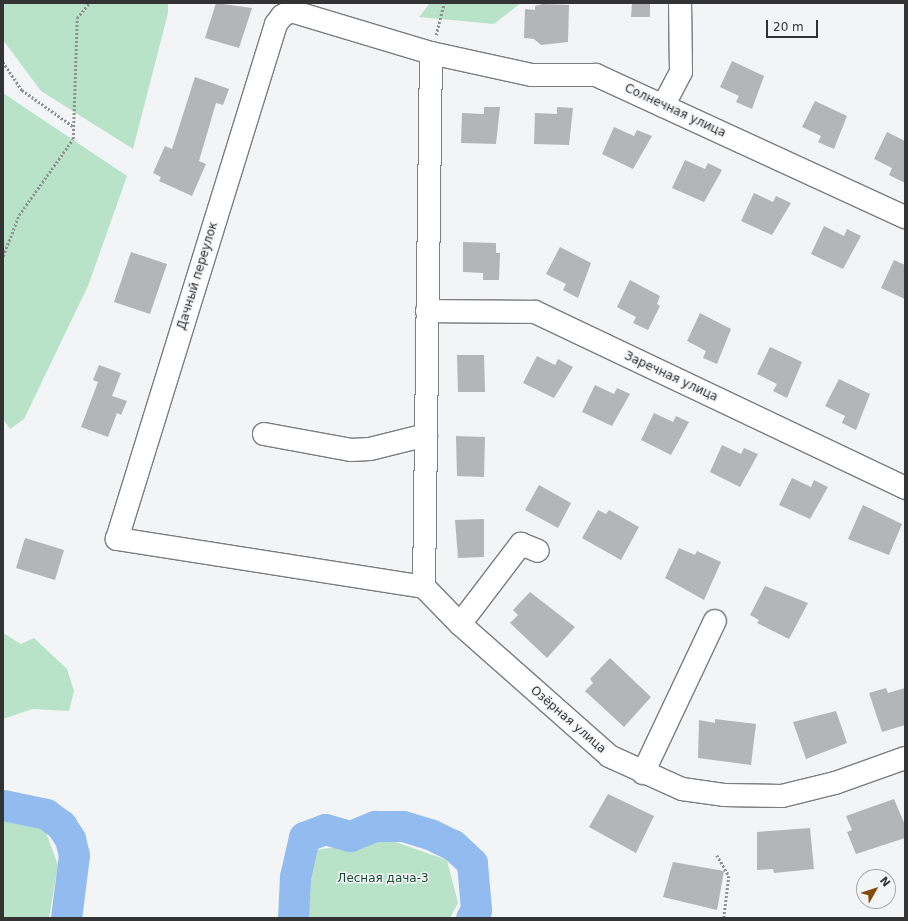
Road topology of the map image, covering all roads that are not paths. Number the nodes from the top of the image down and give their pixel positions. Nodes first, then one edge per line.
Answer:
1 (680, 3) edge
2 (282, 16) joint
3 (431, 53) junction
4 (663, 106) junction
5 (905, 217) edge
6 (427, 311) junction
7 (264, 434) dead end
8 (426, 435) junction
9 (905, 488) edge
10 (538, 551) dead end
11 (424, 587) junction
12 (715, 621) dead end
13 (460, 624) junction
14 (905, 758) edge
15 (643, 773) junction

1 - 4 street
2 - 3 street, Солнечная улица
2 - 11 street, Дачный переулок
3 - 4 street, Солнечная улица
3 - 6 street
4 - 5 street, Солнечная улица
6 - 8 street
6 - 9 street, Заречная улица
7 - 8 street
8 - 11 street
10 - 13 street
11 - 13 street, Озёрная улица
12 - 15 street
13 - 15 street, Озёрная улица
14 - 15 street, Озёрная улица

